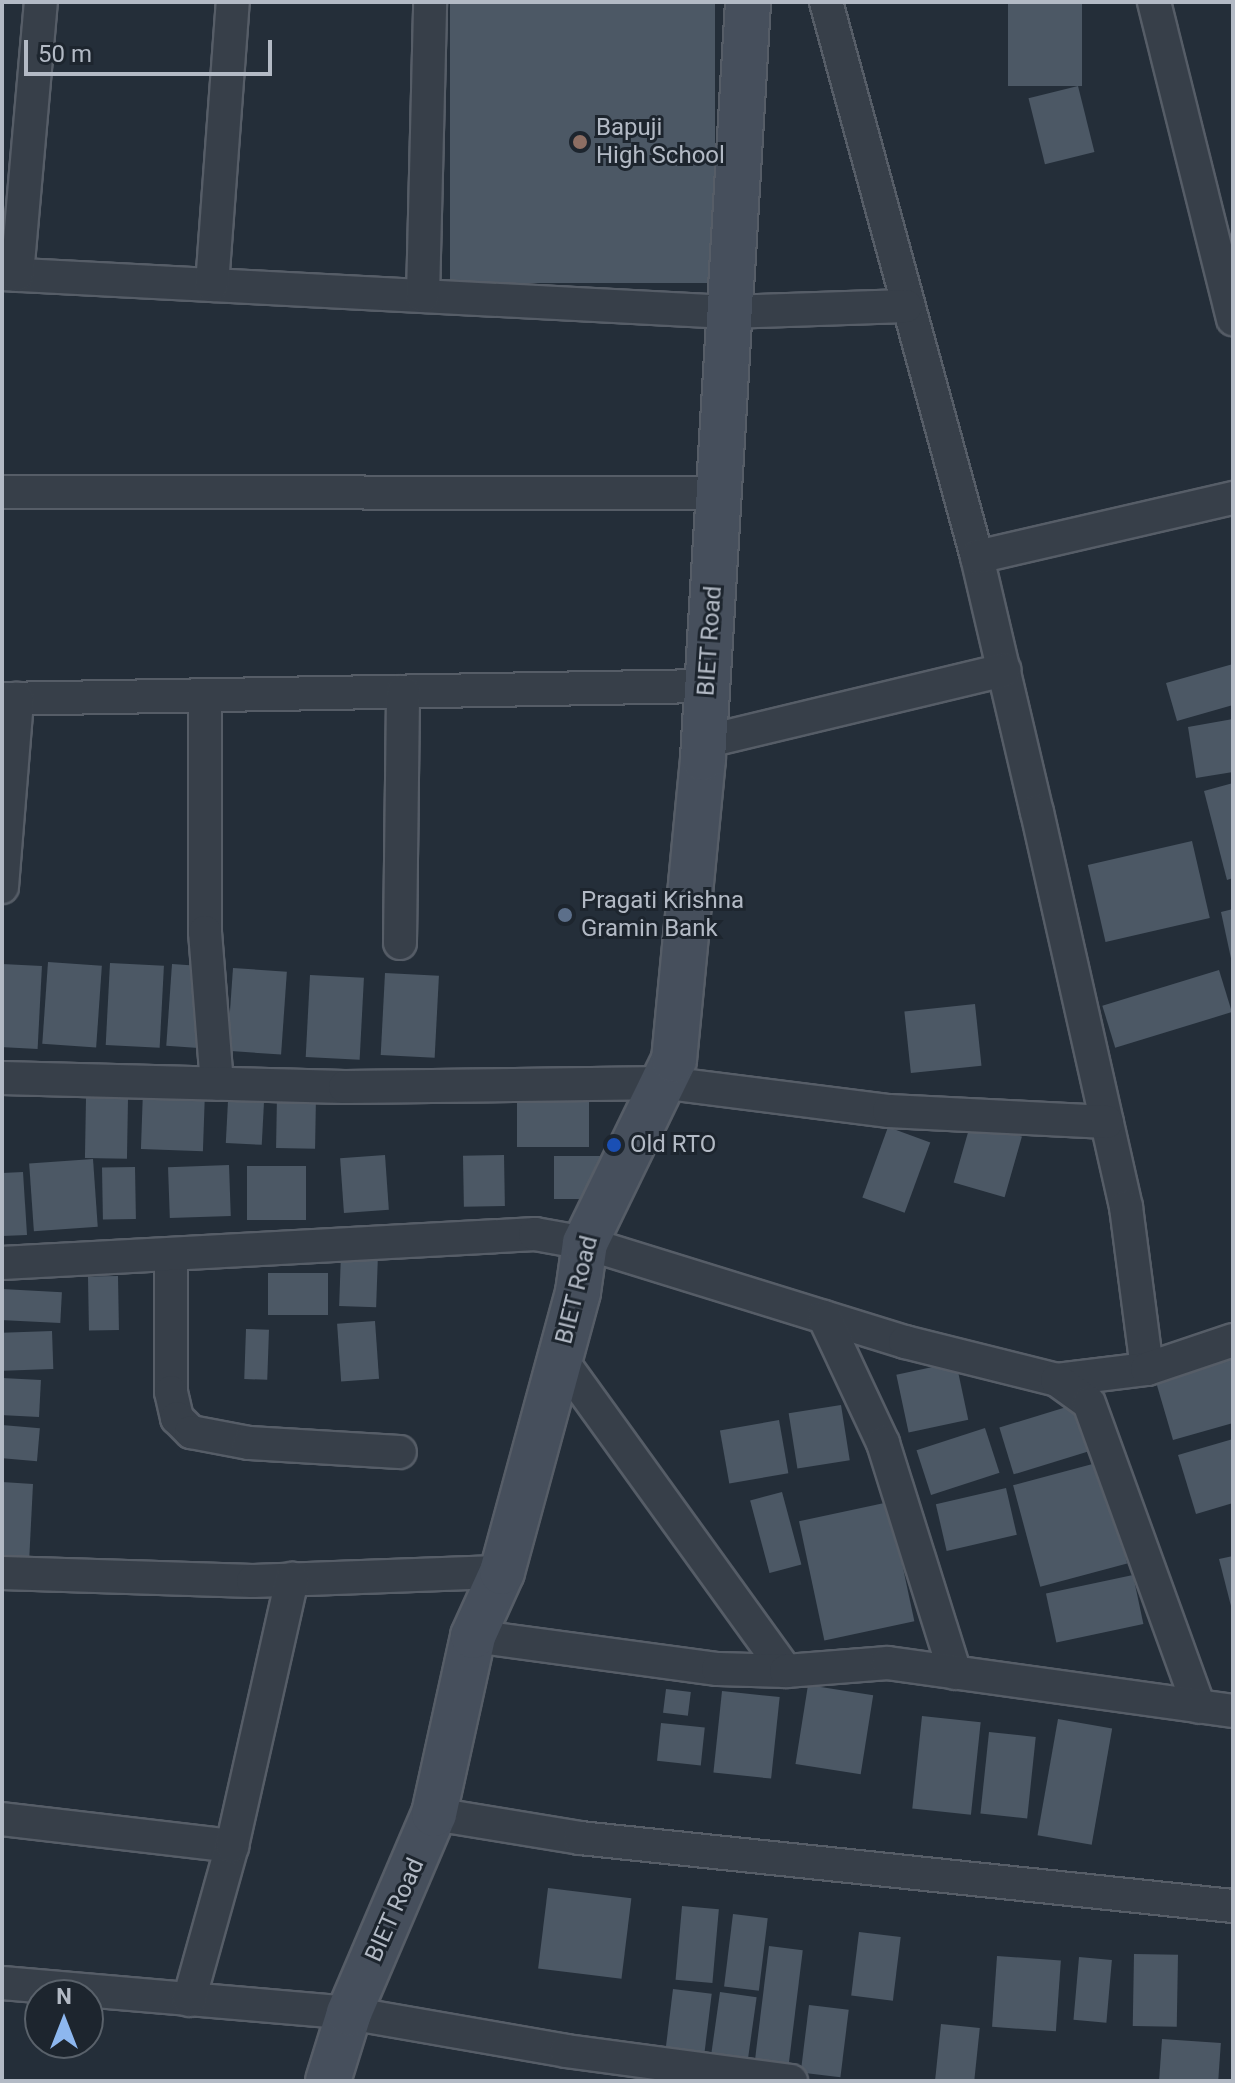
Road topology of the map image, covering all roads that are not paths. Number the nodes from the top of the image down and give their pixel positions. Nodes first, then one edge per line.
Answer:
1 (41, 2) edge
2 (233, 2) edge
3 (430, 2) edge
4 (748, 2) edge
5 (826, 2) edge
6 (1154, 2) edge
7 (9, 274) edge
8 (212, 285) junction
9 (423, 296) junction
10 (906, 306) junction
11 (728, 312) junction
12 (1233, 319) edge
13 (2, 492) edge
14 (719, 493) junction
15 (1233, 498) edge
16 (977, 557) junction
17 (1004, 670) junction
18 (707, 686) junction
19 (403, 692) junction
20 (205, 695) junction
21 (9, 699) edge
22 (704, 742) junction
23 (2, 887) edge
24 (400, 943) dead end
25 (2, 1078) edge
26 (667, 1083) junction
27 (217, 1084) junction
28 (1107, 1122) junction
29 (585, 1243) junction
30 (171, 1256) junction
31 (2, 1263) edge
32 (824, 1317) junction
33 (1233, 1340) edge
34 (560, 1358) junction
35 (1147, 1369) junction
36 (1057, 1380) junction
37 (400, 1452) dead end
38 (502, 1572) junction
39 (2, 1573) edge
40 (292, 1579) junction
41 (473, 1636) junction
42 (786, 1671) junction
43 (955, 1673) junction
44 (1199, 1707) junction
45 (1233, 1711) edge
46 (434, 1814) junction
47 (2, 1819) edge
48 (232, 1846) junction
49 (1233, 1906) edge
50 (2, 1983) edge
51 (189, 2000) junction
52 (349, 2013) junction
53 (328, 2081) edge
54 (791, 2081) edge

1 - 7 street
2 - 8 street
3 - 9 street
4 - 11 street, BIET Road
5 - 10 street
6 - 12 street
7 - 8 street
8 - 9 street
9 - 11 street
10 - 11 street
10 - 16 street
11 - 14 street, BIET Road
13 - 14 street
14 - 18 street, BIET Road
15 - 16 street
16 - 17 street
17 - 22 street
17 - 28 street
18 - 19 street
18 - 22 street, BIET Road
19 - 20 street
19 - 24 street
20 - 21 street
20 - 27 street
21 - 23 street
22 - 26 street, BIET Road
25 - 27 street
26 - 27 street
26 - 28 street
26 - 29 street, BIET Road
28 - 35 street
29 - 30 street
29 - 32 street
29 - 34 street, BIET Road
30 - 31 street
30 - 37 street
32 - 36 street
32 - 43 street
33 - 35 street
34 - 38 street, BIET Road
34 - 42 street
35 - 36 street
36 - 44 street
38 - 40 street
38 - 41 street, BIET Road
39 - 40 street
40 - 48 street
41 - 42 street
41 - 46 street, BIET Road
42 - 43 street
43 - 44 street
44 - 45 street
46 - 49 street
46 - 52 street, BIET Road
47 - 48 street
48 - 51 street
50 - 51 street
51 - 52 street
52 - 53 street, BIET Road
52 - 54 street

